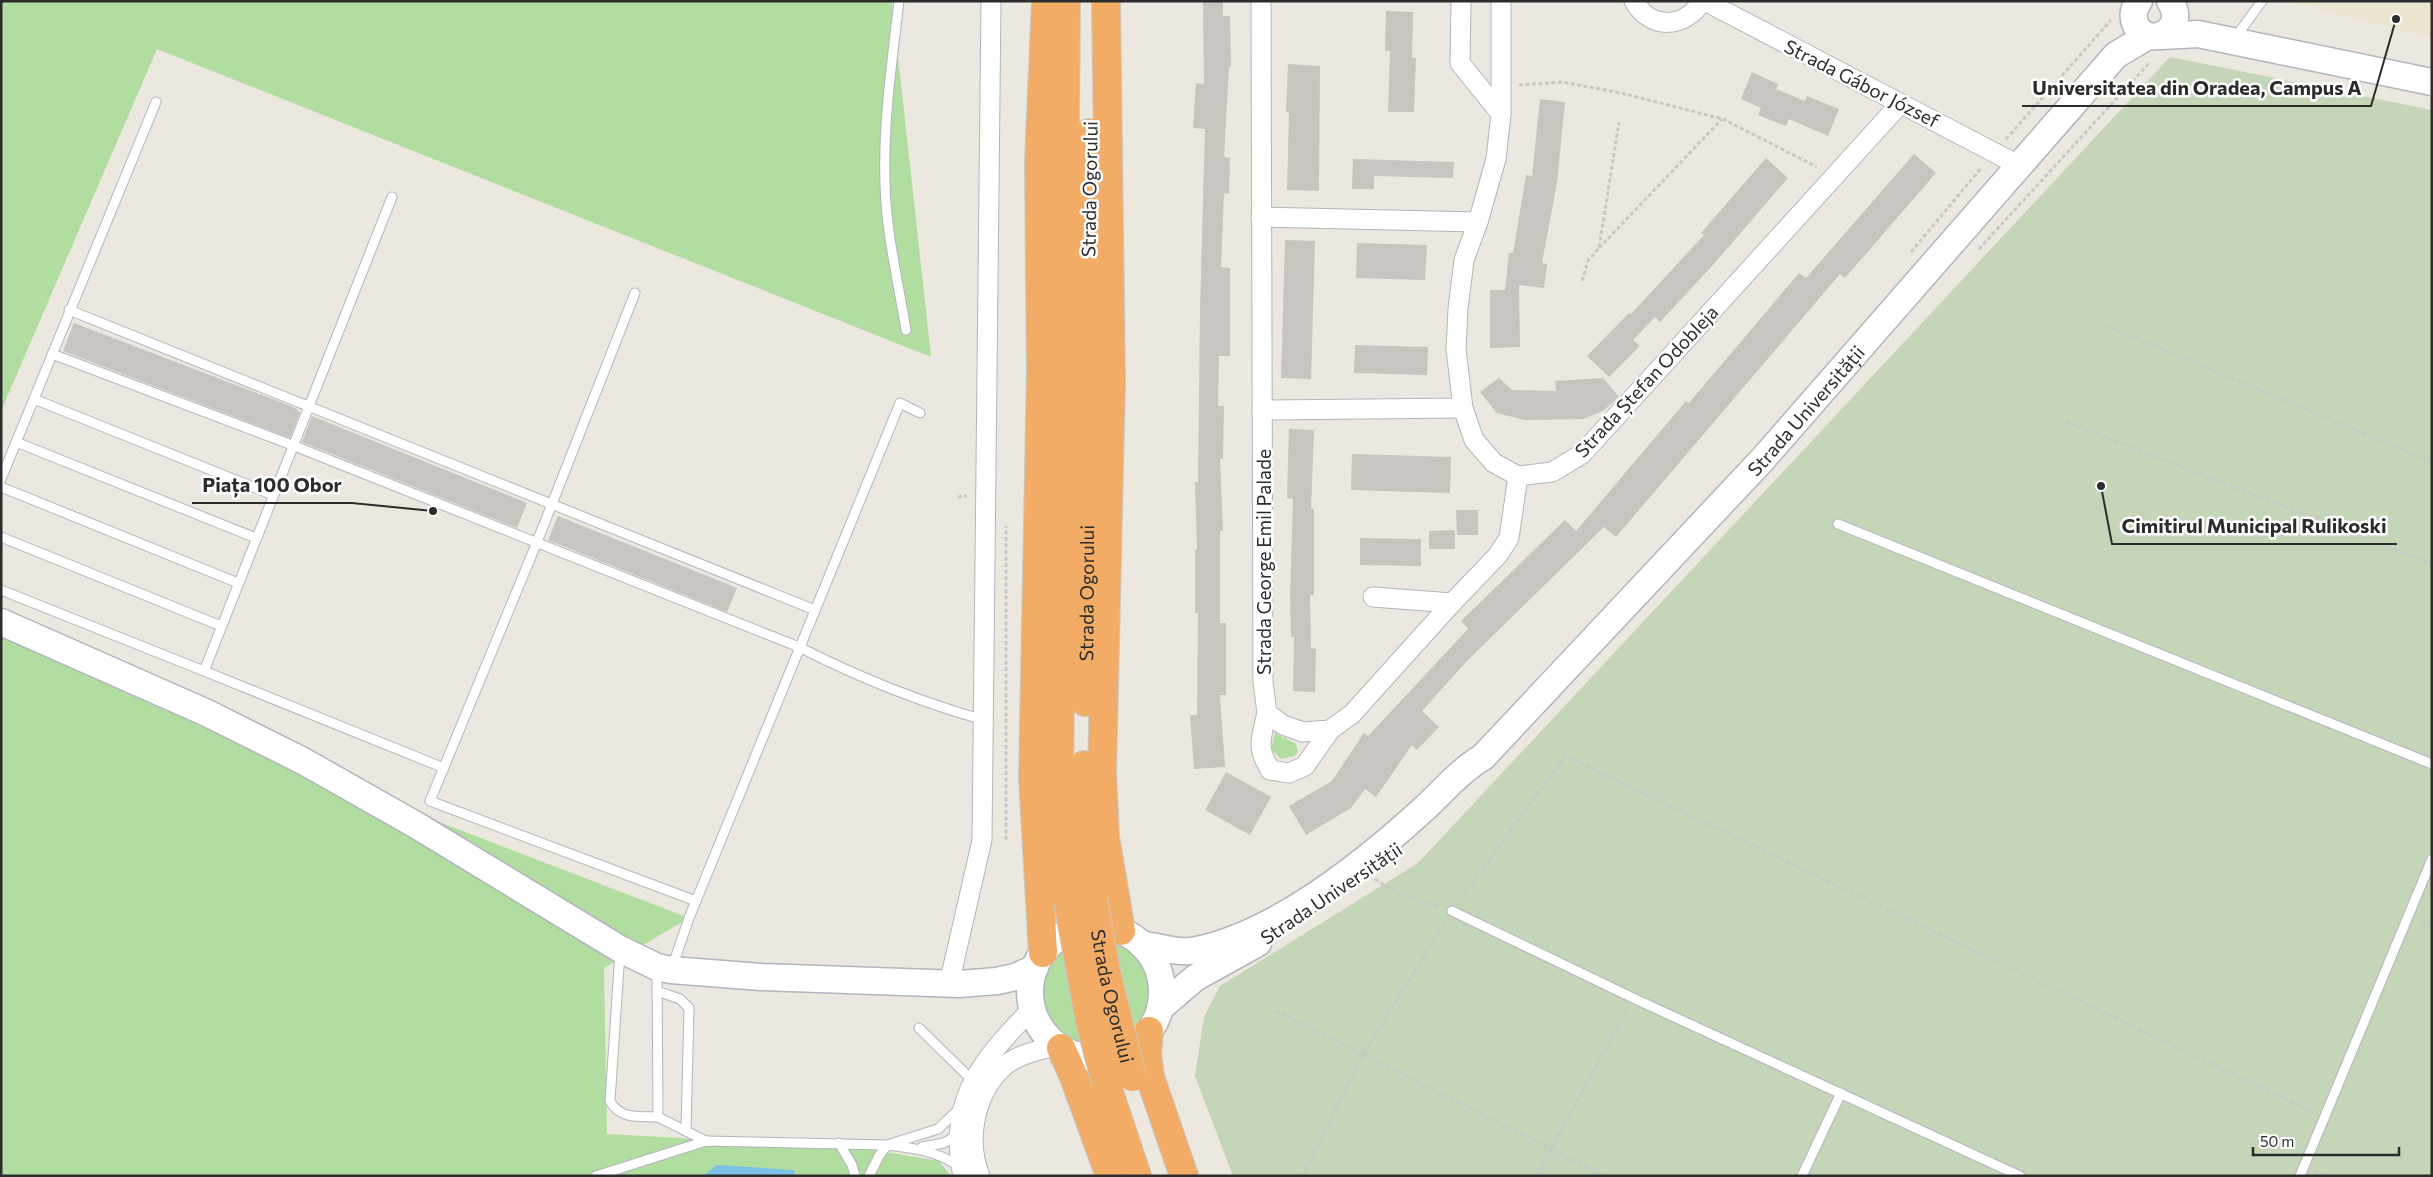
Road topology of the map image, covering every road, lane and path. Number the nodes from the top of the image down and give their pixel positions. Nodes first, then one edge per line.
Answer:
1 (898, 1) edge
2 (991, 1) edge
3 (1046, 1) edge
4 (1066, 1) edge
5 (1091, 1) edge
6 (1106, 1) edge
7 (1261, 1) edge
8 (1461, 1) edge
9 (1501, 1) edge
10 (1634, 1) edge
11 (1703, 1) edge
12 (2262, 1) edge
13 (2172, 4) edge
14 (2132, 6) edge
15 (2155, 36) junction
16 (2223, 39) junction
17 (2116, 55) junction
18 (2432, 82) edge
19 (1501, 86) junction
20 (156, 102) dead end
21 (1900, 104) junction
22 (1501, 114) junction
23 (1723, 119) junction
24 (1619, 122) dead end
25 (1995, 152) junction
26 (2020, 166) junction
27 (1835, 177) junction
28 (392, 197) dead end
29 (1261, 217) junction
30 (1478, 222) junction
31 (1600, 248) junction
32 (1906, 258) dead end
33 (1582, 281) dead end
34 (635, 293) dead end
35 (69, 310) junction
36 (2105, 325) dead end
37 (906, 330) dead end
38 (52, 354) junction
39 (34, 399) junction
40 (308, 406) junction
41 (1463, 408) junction
42 (1262, 410) junction
43 (920, 413) dead end
44 (2066, 422) dead end
45 (16, 442) junction
46 (292, 445) junction
47 (2432, 462) edge
48 (1518, 476) junction
49 (1, 479) edge
50 (1, 487) edge
51 (273, 495) junction
52 (552, 504) junction
53 (1838, 524) dead end
54 (1, 538) edge
55 (256, 538) junction
56 (537, 542) junction
57 (2432, 564) edge
58 (238, 582) junction
59 (1, 590) edge
60 (1373, 597) dead end
61 (1452, 603) junction
62 (815, 610) junction
63 (1, 622) edge
64 (221, 626) junction
65 (799, 647) junction
66 (204, 671) junction
67 (1268, 713) junction
68 (984, 720) junction
69 (1330, 730) junction
70 (1483, 757) junction
71 (2432, 764) edge
72 (444, 768) junction
73 (982, 840) junction
74 (1035, 840) junction
75 (2432, 860) edge
76 (1375, 879) dead end
77 (1080, 900) junction
78 (696, 901) junction
79 (1452, 911) junction
80 (1131, 937) junction
81 (620, 949) junction
82 (1039, 960) junction
83 (662, 976) junction
84 (954, 984) junction
85 (1633, 998) junction
86 (1032, 1004) junction
87 (1276, 1011) dead end
88 (1155, 1020) junction
89 (920, 1028) dead end
90 (1059, 1047) junction
91 (1364, 1053) junction
92 (1119, 1080) junction
93 (973, 1081) junction
94 (1840, 1093) junction
95 (969, 1111) junction
96 (658, 1117) junction
97 (2325, 1118) junction
98 (686, 1131) junction
99 (958, 1135) junction
100 (706, 1141) junction
101 (838, 1143) junction
102 (887, 1145) junction
103 (915, 1148) junction
104 (1551, 1149) junction
105 (962, 1172) edge
106 (596, 1176) edge
107 (855, 1176) edge
108 (870, 1176) edge
109 (980, 1176) edge
110 (1110, 1176) edge
111 (1137, 1176) edge
112 (1165, 1176) edge
113 (1184, 1176) edge
114 (1303, 1176) edge
115 (1536, 1176) edge
116 (1605, 1176) edge
117 (1802, 1176) edge
118 (2020, 1176) edge
119 (2300, 1176) edge

1 - 37 lane
2 - 68 street
3 - 74 highway
4 - 77 highway, Strada Ogorului
5 - 77 highway, Strada Ogorului
6 - 80 highway
7 - 29 street, Strada George Emil Palade
8 - 22 street
9 - 19 street
10 - 11 street, Strada Gábor József
11 - 21 street, Strada Gábor József
12 - 16 lane
13 - 15 main road
13 - 16 main road, Strada Universității
14 - 15 main road
14 - 17 main road, Strada Universității
14 - 25 path
15 - 16 main road, Strada Universității
15 - 17 main road, Strada Universității
16 - 18 main road, Strada Universității
17 - 26 main road, Strada Universității
19 - 22 street
19 - 23 path
20 - 35 lane
21 - 25 street, Strada Gábor József
21 - 27 street, Strada Ștefan Odobleja
22 - 30 street
23 - 27 path
23 - 31 path
24 - 31 path
25 - 26 street, Strada Gábor József
25 - 32 path
26 - 70 main road, Strada Universității
27 - 48 street, Strada Ștefan Odobleja
28 - 40 lane
29 - 30 street
29 - 42 street, Strada George Emil Palade
30 - 41 street
31 - 33 path
34 - 52 lane
35 - 38 lane
35 - 40 lane
36 - 47 path
38 - 39 lane
38 - 46 lane
39 - 45 lane
39 - 51 lane
40 - 46 lane
40 - 52 lane
41 - 42 street
41 - 48 street
42 - 67 street, Strada George Emil Palade
43 - 62 lane
44 - 57 path
45 - 49 lane
45 - 55 lane
46 - 51 lane
46 - 56 lane
48 - 61 street, Strada George Emil Palade
50 - 58 lane
51 - 55 lane
52 - 56 lane
52 - 62 lane
53 - 71 lane
54 - 64 lane
55 - 58 lane
56 - 65 lane
56 - 72 lane
58 - 64 lane
59 - 66 lane
60 - 61 street
61 - 69 street, Strada George Emil Palade
62 - 65 lane
63 - 81 main road
64 - 66 lane
65 - 68 lane
65 - 78 lane
66 - 72 lane
67 - 69 street
67 - 69 street, Strada George Emil Palade
68 - 73 street
70 - 80 main road, Strada Universității
70 - 88 main road, Strada Universității
72 - 78 lane
73 - 74 path
73 - 84 street
74 - 82 highway
75 - 97 lane
76 - 79 path
77 - 92 highway, Strada Ogorului, bridge
78 - 83 lane
79 - 85 lane
79 - 91 path
79 - 97 path
80 - 82 main road
80 - 88 main road
81 - 83 main road
81 - 96 lane
82 - 84 main road
82 - 86 main road
83 - 84 main road
83 - 96 lane
83 - 98 lane
84 - 86 main road
85 - 94 lane
85 - 104 path
86 - 90 main road
86 - 93 street
87 - 91 path
88 - 90 main road
88 - 113 highway
89 - 93 lane
90 - 95 street
90 - 110 highway
91 - 104 path
91 - 114 path
92 - 111 highway, Strada Ogorului
92 - 112 highway, Strada Ogorului
93 - 95 street
94 - 117 lane
94 - 118 lane
95 - 99 street
95 - 102 lane
95 - 109 street
96 - 98 lane
97 - 119 lane
98 - 100 lane
99 - 103 lane
99 - 105 street
100 - 101 lane
100 - 106 lane
101 - 102 lane
101 - 107 lane
102 - 103 lane
102 - 108 lane
103 - 105 lane
104 - 115 path
104 - 116 path

